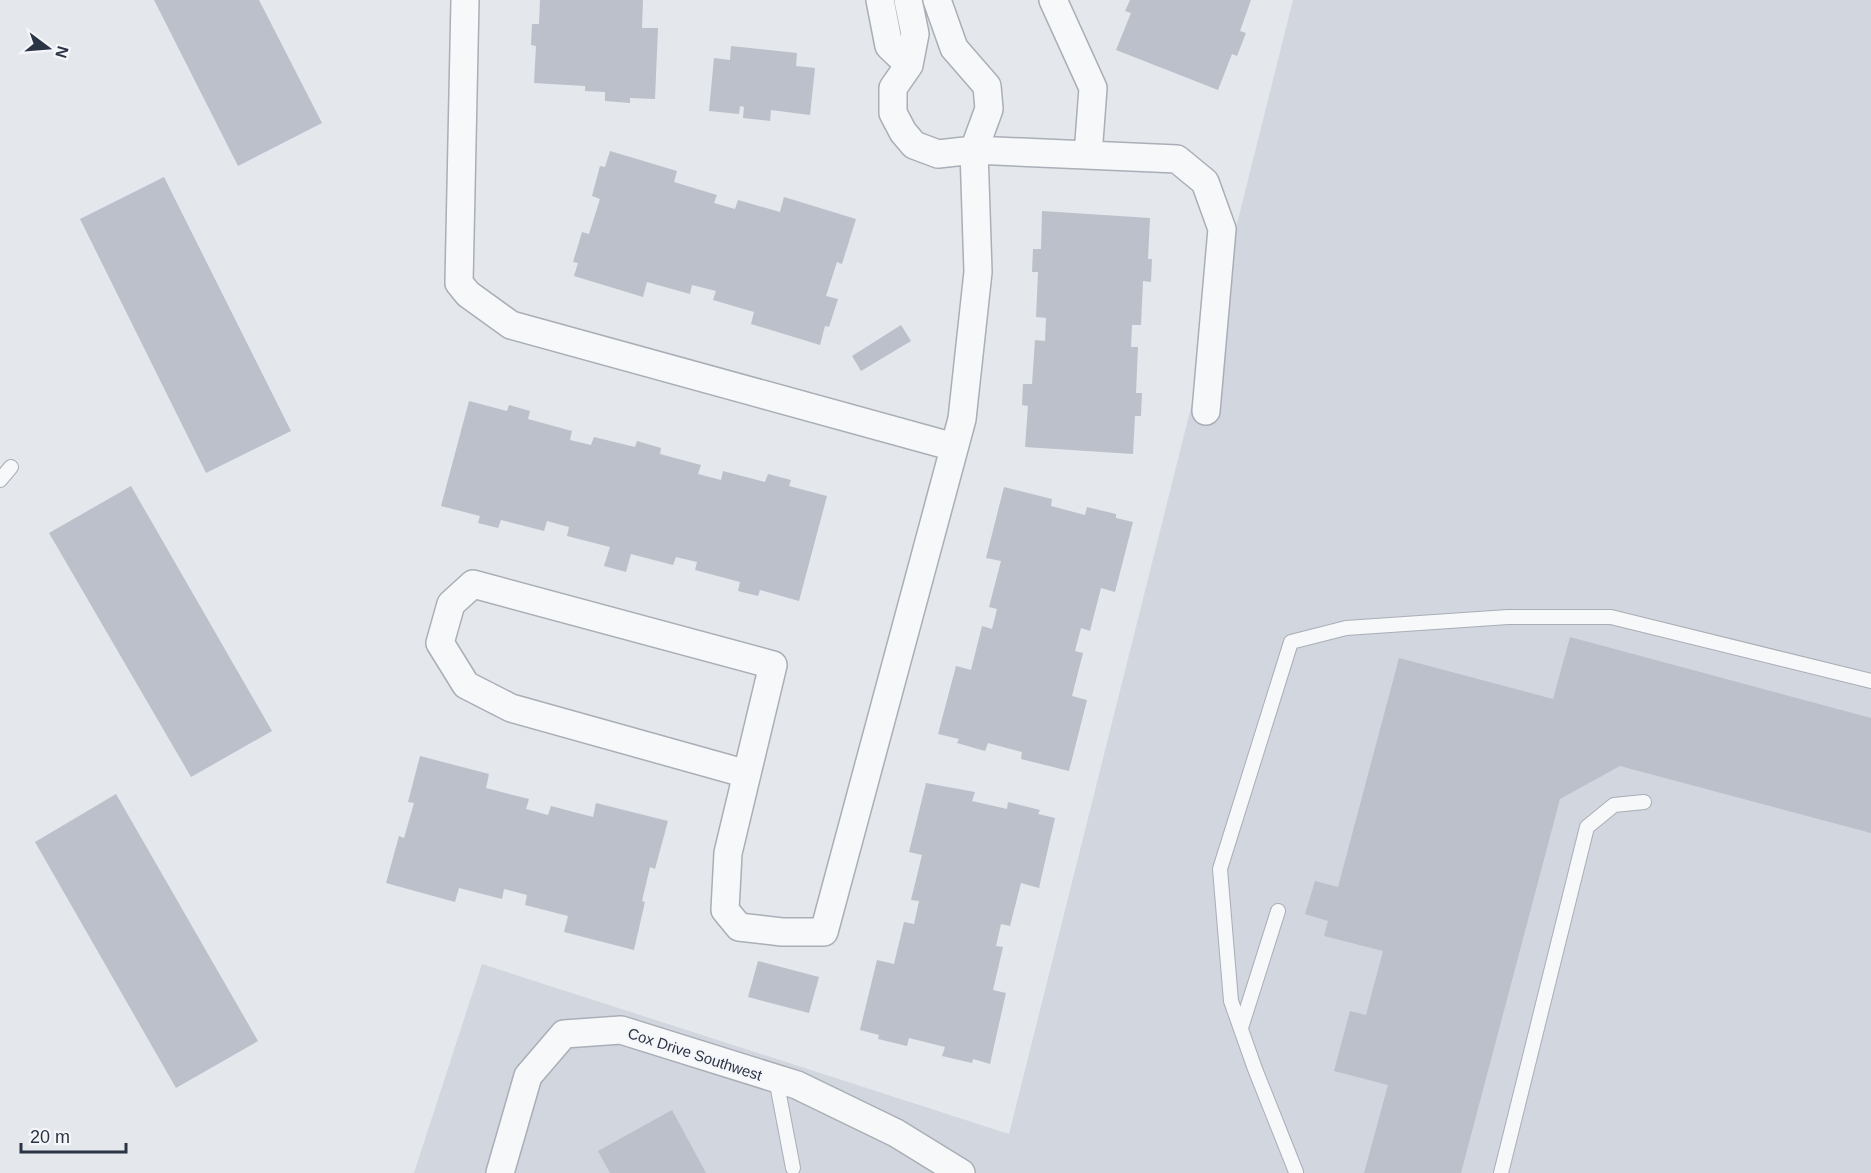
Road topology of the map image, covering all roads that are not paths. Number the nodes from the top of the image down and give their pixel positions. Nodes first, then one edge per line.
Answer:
1 (465, 0) edge
2 (880, 0) edge
3 (908, 0) edge
4 (938, 0) edge
5 (1055, 1) edge
6 (945, 28) junction
7 (915, 34) junction
8 (909, 65) junction
9 (974, 150) junction
10 (1088, 155) junction
11 (1206, 411) dead end
12 (954, 447) junction
13 (11, 467) dead end
14 (0, 480) edge
15 (1871, 681) edge
16 (747, 774) junction
17 (1644, 802) dead end
18 (1278, 911) dead end
19 (1241, 1028) junction
20 (776, 1079) junction
21 (793, 1168) dead end
22 (502, 1172) edge
23 (1296, 1172) dead end
24 (961, 1173) edge
25 (1501, 1173) edge

1 - 12 street
2 - 8 street
3 - 7 street
4 - 6 street
5 - 10 street
6 - 7 street
6 - 9 street
7 - 8 street
8 - 9 street
9 - 10 street
9 - 12 street
10 - 11 street
12 - 16 street
13 - 14 lane
15 - 19 lane
16 - 16 street
17 - 25 lane
18 - 19 lane
19 - 23 lane
20 - 21 lane
20 - 22 street, Cox Drive Southwest
20 - 24 street, Cox Drive Southwest

